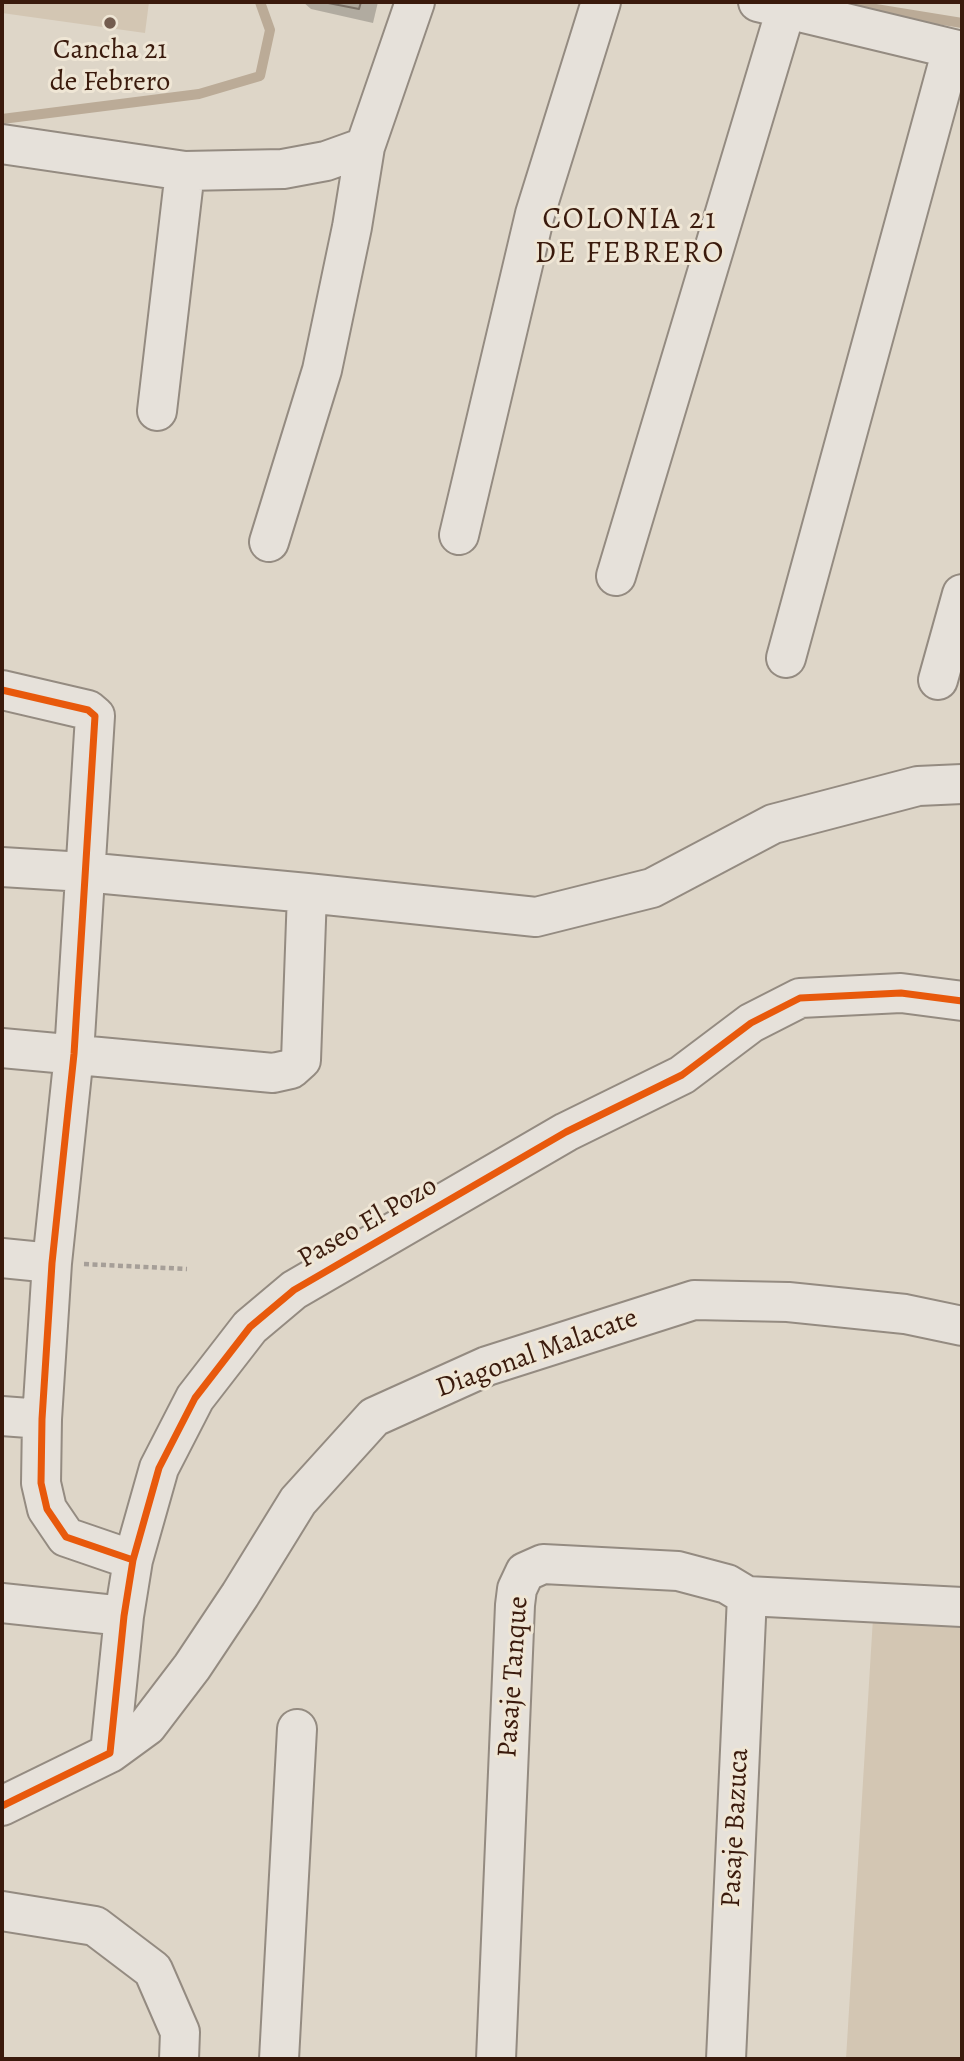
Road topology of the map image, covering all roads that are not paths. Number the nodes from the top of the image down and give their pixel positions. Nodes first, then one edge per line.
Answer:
1 (415, 2) edge
2 (601, 2) edge
3 (772, 6) edge
4 (957, 50) edge
5 (2, 144) edge
6 (365, 146) junction
7 (185, 171) junction
8 (157, 411) dead end
9 (459, 535) dead end
10 (269, 542) dead end
11 (615, 576) dead end
12 (962, 594) edge
13 (786, 658) dead end
14 (937, 680) dead end
15 (2, 690) edge
16 (962, 784) edge
17 (2, 867) edge
18 (85, 872) junction
19 (307, 892) junction
20 (962, 1001) edge
21 (2, 1048) edge
22 (75, 1054) junction
23 (2, 1258) edge
24 (52, 1263) junction
25 (962, 1326) edge
26 (2, 1416) edge
27 (42, 1419) junction
28 (133, 1560) junction
29 (747, 1596) junction
30 (2, 1603) edge
31 (962, 1607) edge
32 (124, 1616) junction
33 (297, 1729) dead end
34 (110, 1753) junction
35 (2, 1806) edge
36 (2, 1911) edge
37 (179, 2059) edge
38 (279, 2059) edge
39 (496, 2059) edge
40 (726, 2059) edge

1 - 6 street
2 - 9 street
3 - 4 street
3 - 11 street
4 - 13 street
5 - 7 street
6 - 7 street
6 - 10 street
7 - 8 street
12 - 14 street
15 - 18 street
16 - 19 street
17 - 18 street
18 - 19 street
18 - 22 street
19 - 22 street
20 - 28 street, Paseo El Pozo
21 - 22 street
22 - 24 street
23 - 24 street
24 - 27 street
25 - 34 street, Diagonal Malacate
26 - 27 street
27 - 28 street
28 - 32 street, Paseo El Pozo
29 - 31 street, Pasaje Tanque
29 - 39 street, Pasaje Tanque
29 - 40 street, Pasaje Bazuca
30 - 32 street
32 - 34 street, Paseo El Pozo
33 - 38 street
34 - 35 street
36 - 37 street

